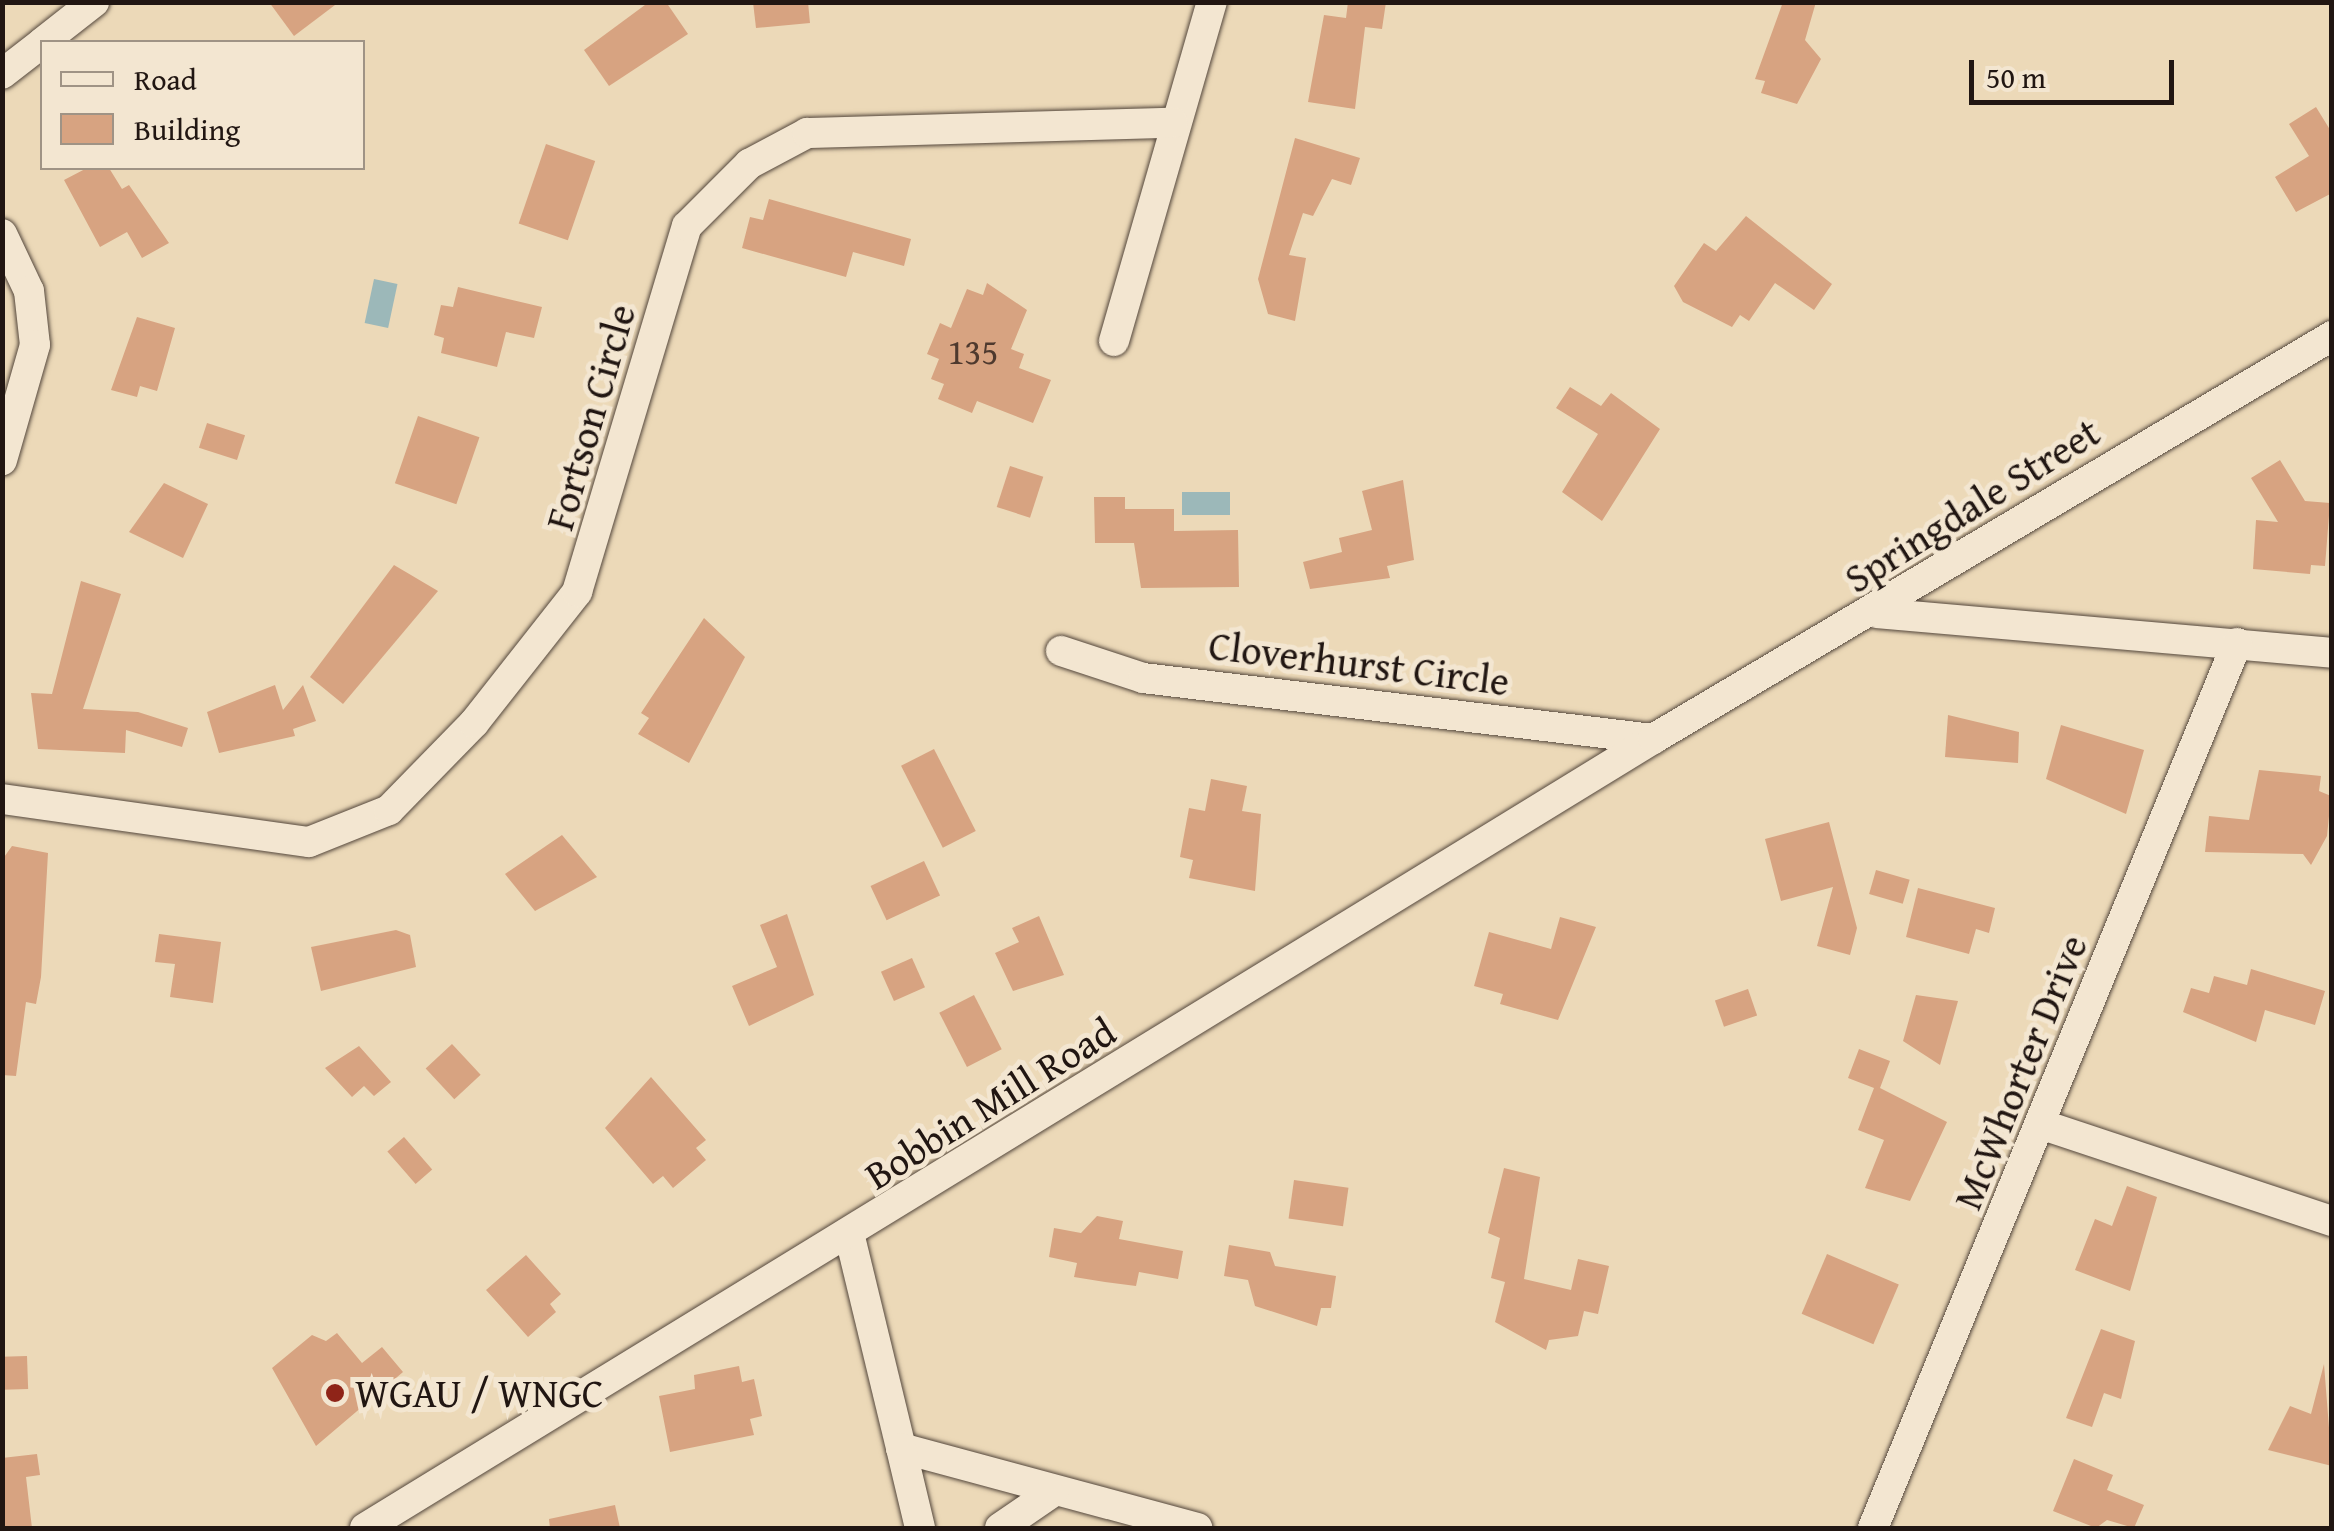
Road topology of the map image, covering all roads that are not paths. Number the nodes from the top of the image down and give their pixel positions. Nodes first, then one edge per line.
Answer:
1 (94, 2) edge
2 (1212, 2) edge
3 (47, 40) edge
4 (40, 45) edge
5 (2, 74) edge
6 (1173, 123) junction
7 (2, 234) edge
8 (2332, 336) edge
9 (1114, 340) dead end
10 (2, 460) edge
11 (1877, 612) junction
12 (2237, 644) junction
13 (1061, 651) dead end
14 (2332, 653) edge
15 (1653, 740) junction
16 (2, 799) edge
17 (2044, 1125) junction
18 (2332, 1221) edge
19 (850, 1238) junction
20 (902, 1448) junction
21 (1054, 1491) junction
22 (365, 1528) edge
23 (920, 1528) edge
24 (1000, 1528) edge
25 (1197, 1528) edge
26 (1873, 1528) edge

1 - 3 street
2 - 6 street
4 - 5 street
6 - 9 street
6 - 16 street, Fortson Circle
7 - 10 street
8 - 11 street, Springdale Street
11 - 12 street
11 - 15 street, Springdale Street
12 - 14 street
12 - 17 street, McWhorter Drive
13 - 15 street, Cloverhurst Circle
15 - 19 street, Bobbin Mill Road
17 - 18 street
17 - 26 street, McWhorter Drive
19 - 20 street
19 - 22 street, Bobbin Mill Road
20 - 21 street
20 - 23 street
21 - 24 street
21 - 25 street

